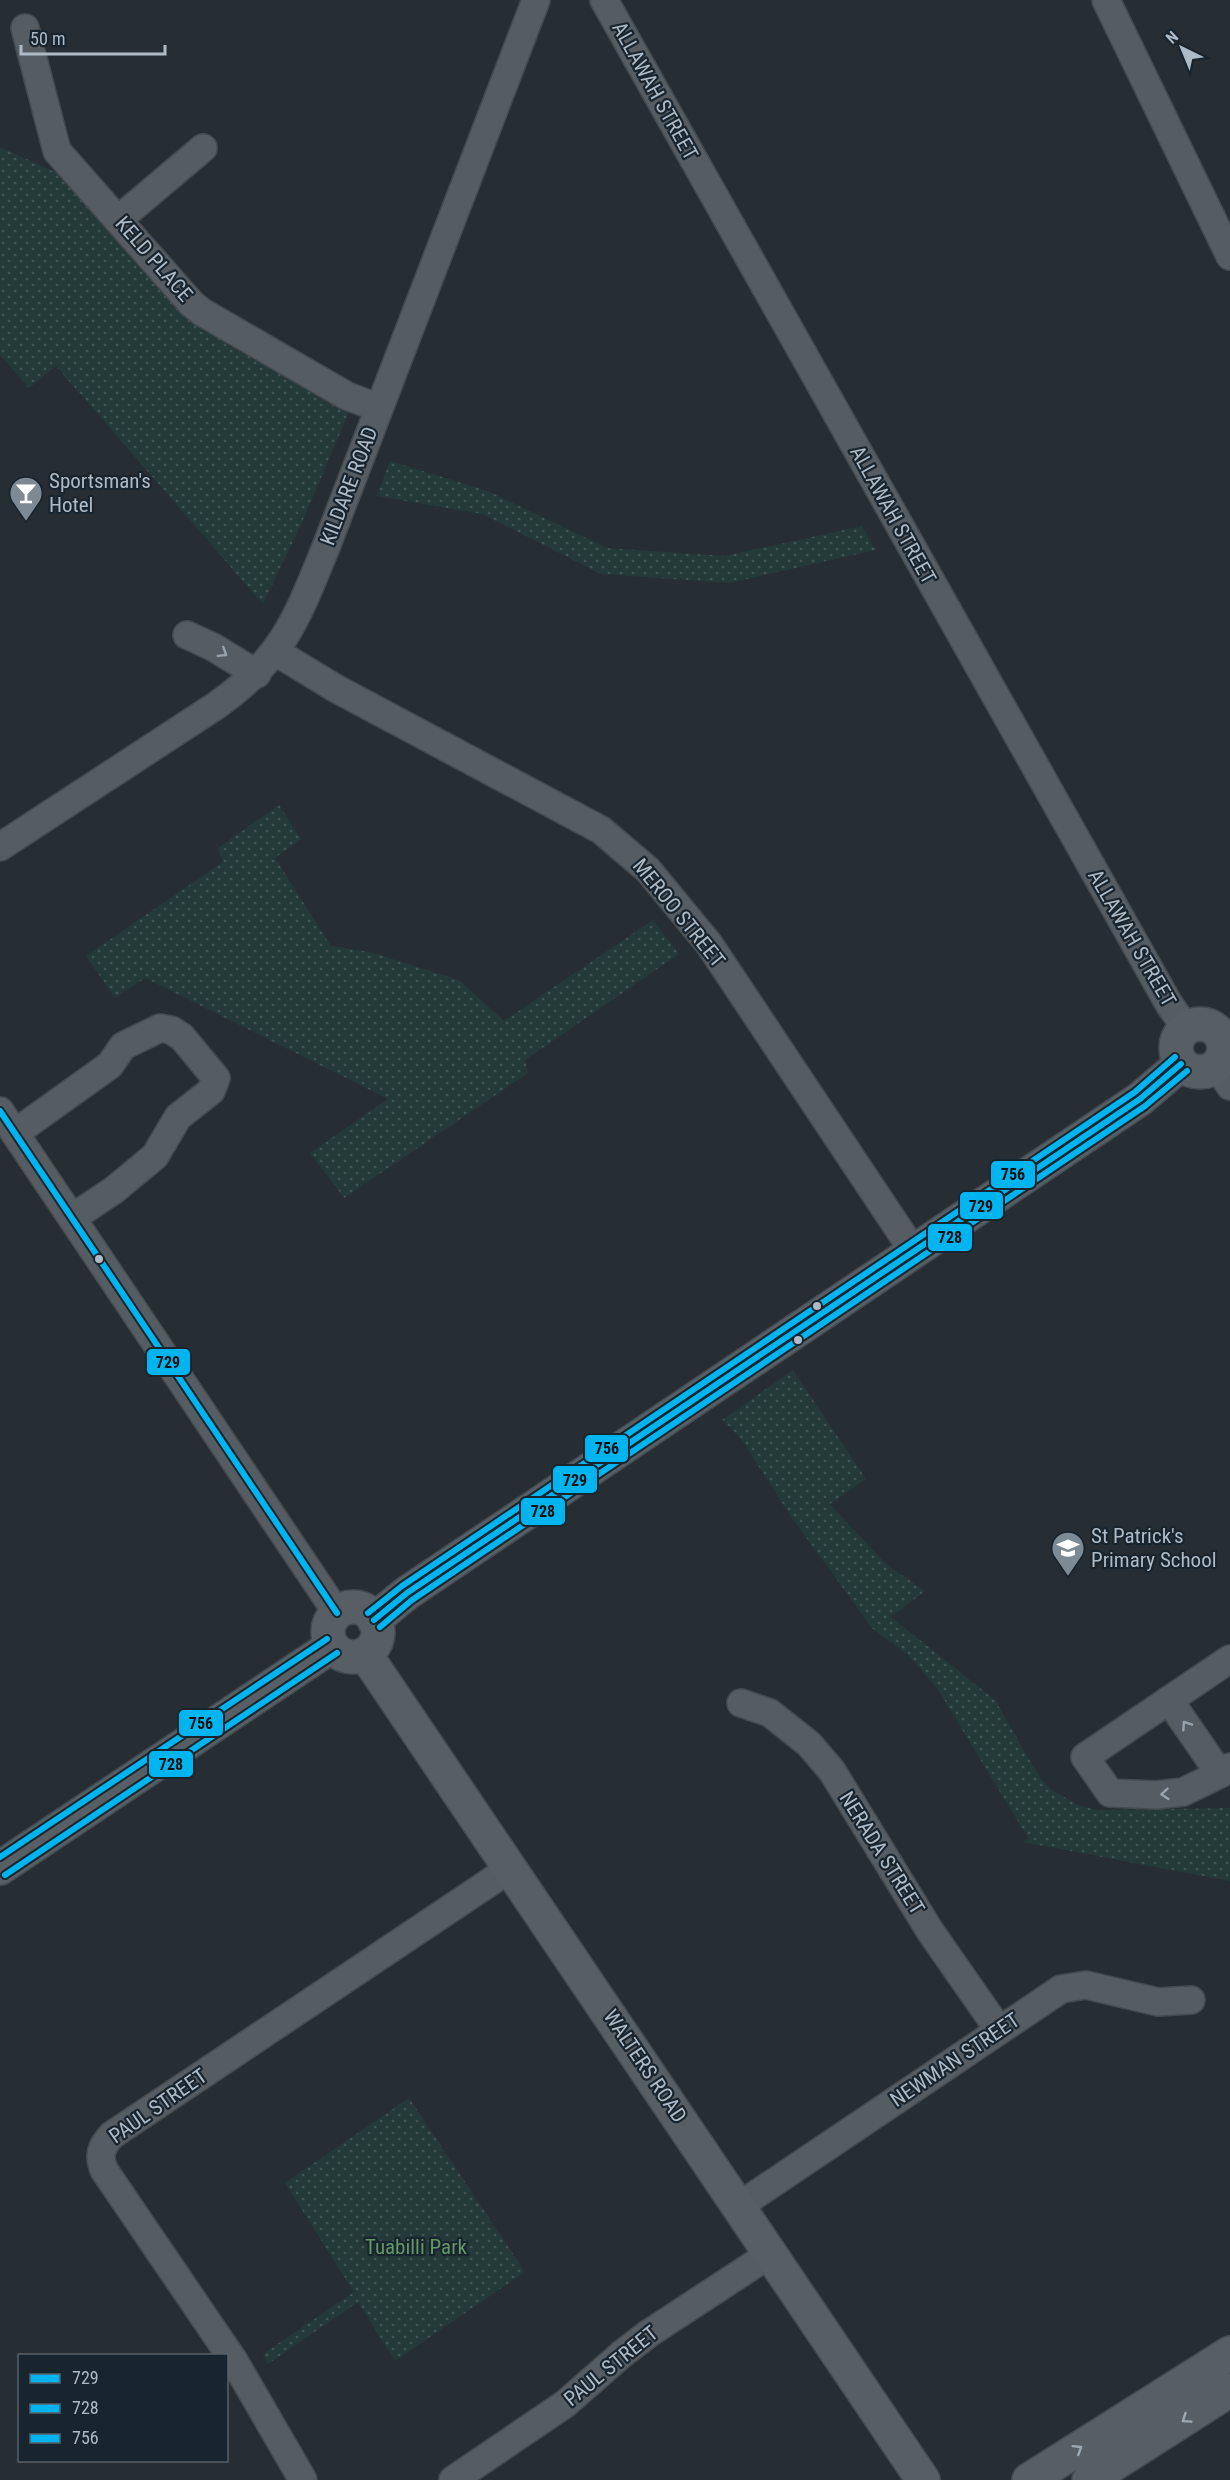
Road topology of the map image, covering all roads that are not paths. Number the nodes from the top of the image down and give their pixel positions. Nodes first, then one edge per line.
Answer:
1 (536, 0) edge
2 (604, 0) edge
3 (1106, 0) edge
4 (25, 28) dead end
5 (203, 148) dead end
6 (119, 219) junction
7 (1230, 256) edge
8 (379, 408) junction
9 (187, 635) dead end
10 (276, 652) junction
11 (257, 674) junction
12 (0, 847) edge
13 (1211, 1023) edge
14 (1181, 1064) junction
15 (1223, 1075) edge
16 (0, 1111) edge
17 (15, 1133) junction
18 (72, 1218) junction
19 (914, 1252) junction
20 (337, 1613) junction
21 (374, 1620) junction
22 (332, 1646) junction
23 (365, 1654) junction
24 (1230, 1659) edge
25 (1169, 1700) junction
26 (741, 1703) dead end
27 (1225, 1771) edge
28 (0, 1868) edge
29 (511, 1868) junction
30 (1191, 2001) dead end
31 (999, 2030) junction
32 (739, 2206) junction
33 (771, 2254) junction
34 (1230, 2353) edge
35 (1230, 2390) edge
36 (303, 2480) edge
37 (453, 2480) edge
38 (923, 2480) edge
39 (1029, 2480) edge
40 (1089, 2480) edge

1 - 8 street, KILDARE ROAD
2 - 13 street, ALLAWAH STREET
3 - 7 street
4 - 6 street, KELD PLACE
5 - 6 street
6 - 8 street, KELD PLACE
8 - 10 street, KILDARE ROAD
9 -> 11 street
10 - 11 street, KILDARE ROAD
10 - 19 street, MEROO STREET
11 - 12 street, KILDARE ROAD
13 - 14 main road
13 - 15 main road
14 - 15 main road
14 - 19 main road
16 - 17 street
17 - 18 street
17 - 18 street
18 - 20 street
19 - 21 main road
20 - 21 main road
20 - 22 main road
21 - 23 main road
22 - 23 main road
22 - 28 main road
23 - 29 main road, WALTERS ROAD
24 - 25 street
27 -> 25 street
27 -> 25 street
26 - 31 street, NERADA STREET
29 - 32 main road, WALTERS ROAD
29 - 36 street, PAUL STREET
30 - 31 street, NEWMAN STREET
31 - 32 street, NEWMAN STREET
32 - 33 main road, WALTERS ROAD
33 - 37 street, PAUL STREET
33 - 38 main road, WALTERS ROAD
39 -> 34 main road
35 -> 40 main road

